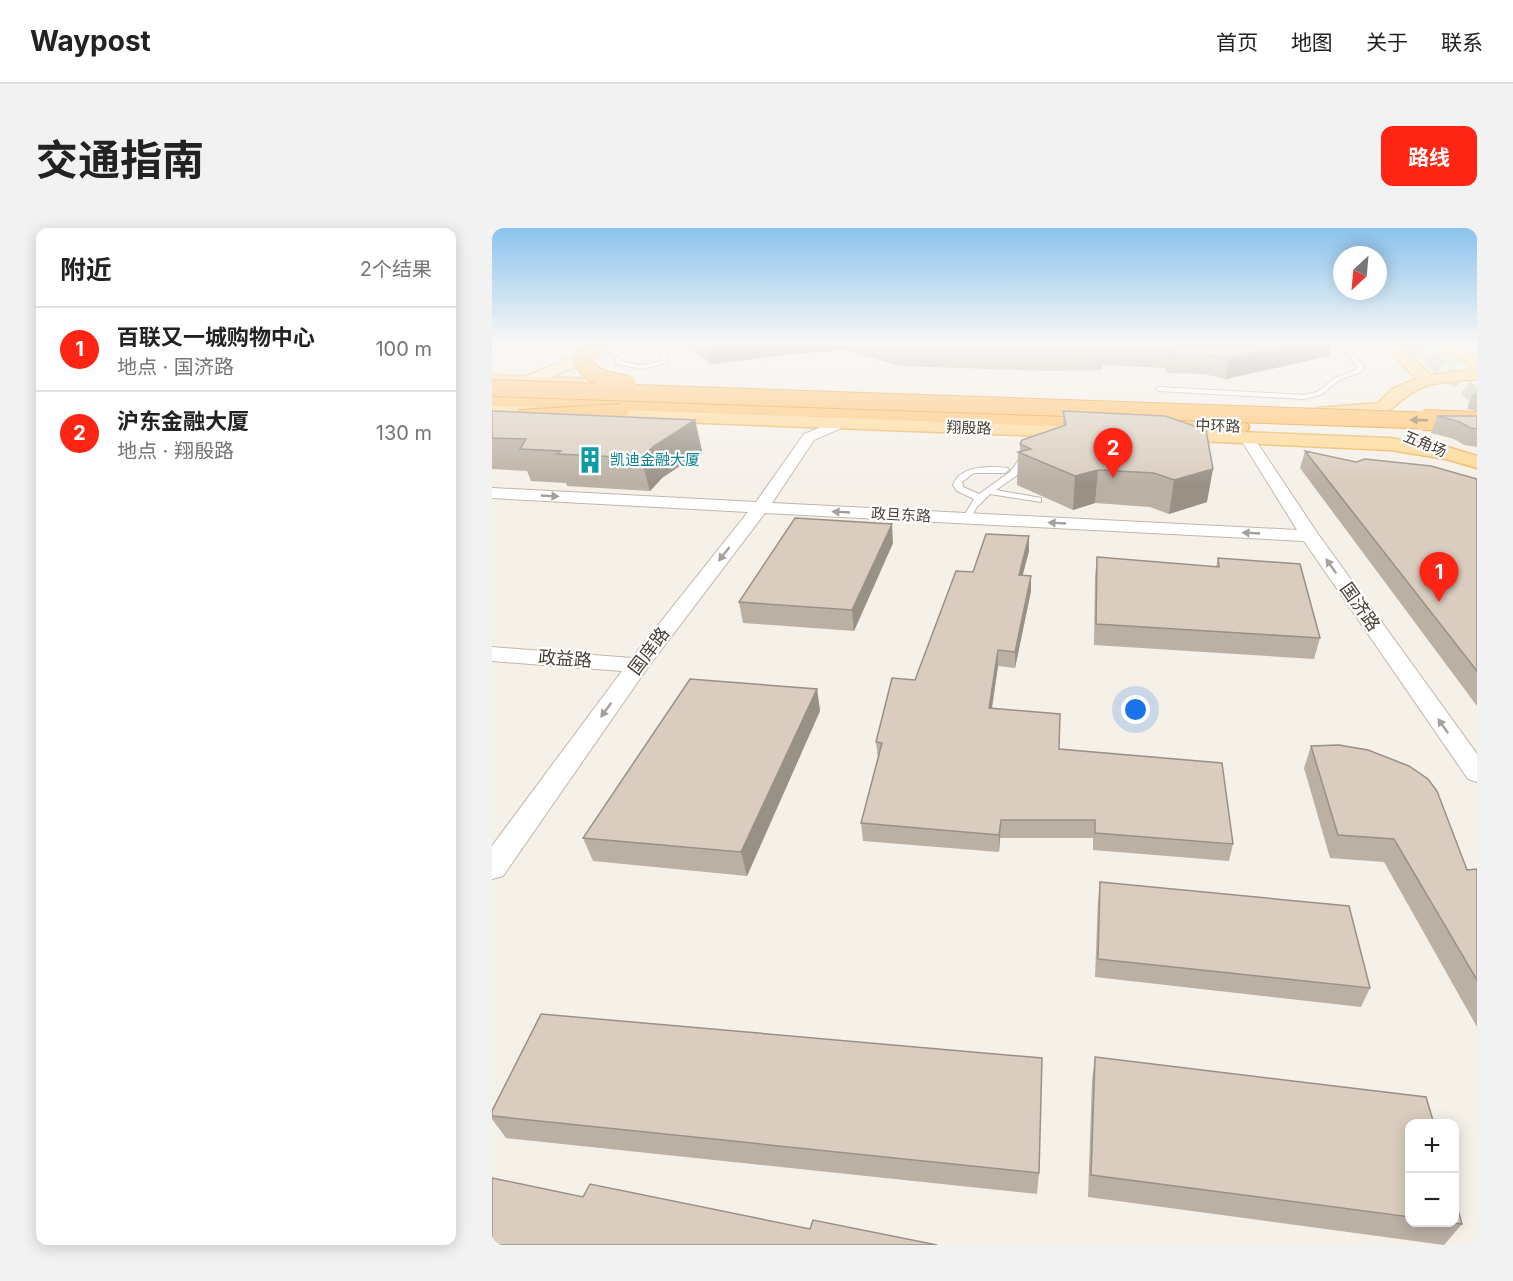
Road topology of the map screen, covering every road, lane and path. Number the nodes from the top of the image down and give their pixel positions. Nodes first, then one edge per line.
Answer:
1 (612, 389) edge
2 (669, 389) edge
3 (702, 389) edge
4 (1167, 389) edge
5 (1325, 389) edge
6 (1406, 389) edge
7 (492, 398) edge
8 (1383, 407) junction
9 (492, 410) edge
10 (492, 421) edge
11 (783, 421) junction
12 (1477, 422) edge
13 (839, 424) junction
14 (1240, 426) junction
15 (809, 436) junction
16 (1477, 436) edge
17 (1446, 453) junction
18 (1026, 456) edge
19 (1477, 462) edge
20 (1005, 470) dead end
21 (988, 491) junction
22 (492, 493) edge
23 (979, 498) junction
24 (1038, 500) edge
25 (759, 508) junction
26 (967, 519) junction
27 (1310, 536) junction
28 (492, 654) edge
29 (638, 665) junction
30 (1477, 773) edge
31 (492, 868) edge

1 - 14 highway, 中环路, bridge
2 - 14 highway, bridge
3 - 8 main road, 翔殷路
4 - 5 lane
6 - 8 main road
7 - 14 highway, 中环路
8 - 17 main road, 五角场
9 - 11 main road, 翔殷路
10 - 14 highway, bridge
11 - 13 main road, 翔殷路
11 - 15 street
12 -> 14 highway, 中环路, bridge
13 - 14 main road, 翔殷路
13 - 15 street
14 - 16 highway, 中环路
14 - 17 main road, 翔殷路
14 - 27 street, 国济路
15 - 25 street, 国庠路
17 - 19 main road, 五角场
18 - 21 lane
20 - 23 lane
21 - 23 lane
21 - 24 lane
22 -> 25 street, 政旦东路
23 - 26 lane
26 -> 25 street, 政旦东路
25 -> 29 street, 国庠路
27 -> 26 street, 政旦东路
30 -> 27 street, 国济路
28 - 29 street, 政益路
29 -> 31 street, 国庠路

